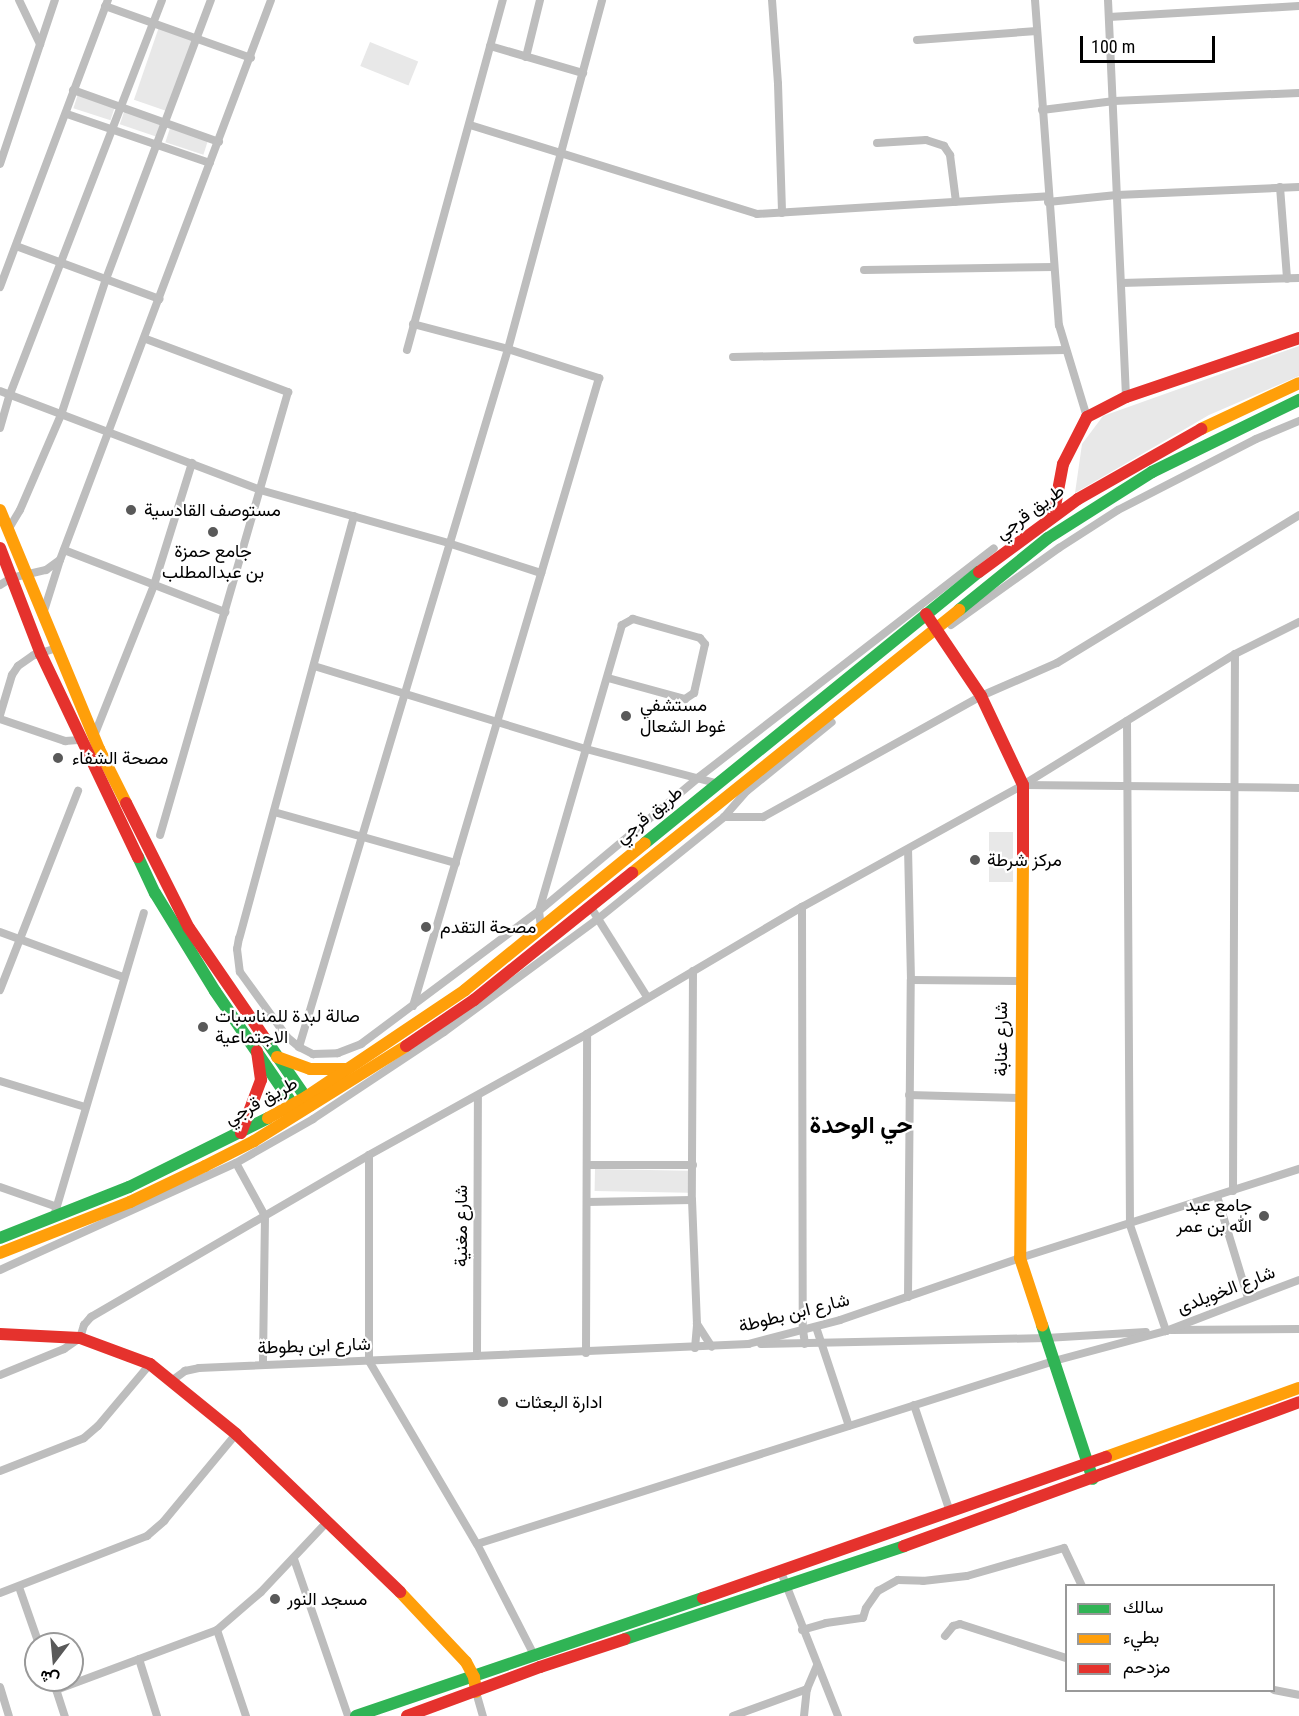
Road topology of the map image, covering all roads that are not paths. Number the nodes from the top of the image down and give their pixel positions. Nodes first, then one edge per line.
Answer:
1 (19, 0) edge
2 (55, 0) edge
3 (162, 0) edge
4 (212, 0) edge
5 (271, 0) edge
6 (502, 0) edge
7 (540, 0) edge
8 (602, 0) edge
9 (772, 0) edge
10 (1035, 0) edge
11 (1108, 0) edge
12 (107, 3) edge
13 (1299, 6) edge
14 (1109, 17) junction
15 (154, 22) junction
16 (1037, 31) junction
17 (195, 38) junction
18 (917, 40) dead end
19 (40, 44) junction
20 (490, 46) junction
21 (526, 57) junction
22 (251, 58) junction
23 (583, 73) junction
24 (73, 90) junction
25 (1299, 93) edge
26 (1114, 101) junction
27 (121, 107) junction
28 (1042, 110) junction
29 (67, 114) junction
30 (166, 123) junction
31 (470, 125) junction
32 (112, 129) junction
33 (219, 142) junction
34 (877, 143) dead end
35 (158, 145) junction
36 (562, 154) junction
37 (210, 163) junction
38 (0, 164) edge
39 (1299, 186) edge
40 (1280, 188) junction
41 (1117, 195) junction
42 (1048, 199) junction
43 (956, 202) junction
44 (782, 213) junction
45 (16, 246) junction
46 (61, 262) junction
47 (1054, 267) junction
48 (864, 270) dead end
49 (1299, 278) edge
50 (106, 279) junction
51 (1287, 279) junction
52 (1121, 283) junction
53 (0, 287) edge
54 (159, 299) junction
55 (413, 324) junction
56 (1299, 338) edge
57 (146, 339) junction
58 (508, 349) junction
59 (406, 350) dead end
60 (1065, 350) junction
61 (733, 357) dead end
62 (1299, 383) edge
63 (0, 391) edge
64 (10, 394) junction
65 (1126, 397) junction
66 (1299, 400) edge
67 (61, 415) junction
68 (1087, 417) junction
69 (1299, 421) edge
70 (0, 428) edge
71 (108, 434) junction
72 (192, 463) junction
73 (260, 490) junction
74 (0, 510) edge
75 (354, 516) junction
76 (1299, 516) edge
77 (1053, 517) junction
78 (8, 530) junction
79 (448, 543) junction
80 (0, 548) edge
81 (994, 548) dead end
82 (64, 550) junction
83 (60, 560) junction
84 (541, 573) junction
85 (27, 575) junction
86 (11, 578) junction
87 (0, 585) edge
88 (154, 585) junction
89 (225, 612) junction
90 (43, 614) junction
91 (926, 614) junction
92 (1299, 622) edge
93 (937, 630) junction
94 (57, 648) junction
95 (41, 654) junction
96 (1235, 654) junction
97 (314, 666) junction
98 (608, 678) junction
99 (404, 695) junction
100 (981, 696) junction
101 (0, 717) edge
102 (499, 722) junction
103 (1127, 722) junction
104 (94, 736) junction
105 (81, 740) junction
106 (586, 749) junction
107 (699, 777) junction
108 (716, 783) junction
109 (1023, 785) junction
110 (1128, 785) junction
111 (1235, 787) junction
112 (1299, 788) edge
113 (78, 791) dead end
114 (274, 812) junction
115 (724, 817) junction
116 (160, 835) dead end
117 (361, 837) junction
118 (908, 850) junction
119 (456, 862) junction
120 (590, 906) junction
121 (802, 907) junction
122 (539, 911) junction
123 (144, 914) dead end
124 (599, 918) junction
125 (541, 927) junction
126 (0, 932) edge
127 (20, 940) junction
128 (240, 972) junction
129 (693, 972) junction
130 (123, 977) junction
131 (910, 980) junction
132 (1020, 981) junction
133 (220, 988) junction
134 (0, 990) edge
135 (465, 990) junction
136 (647, 997) junction
137 (474, 1000) junction
138 (413, 1007) junction
139 (587, 1034) junction
140 (299, 1047) junction
141 (257, 1051) junction
142 (277, 1057) junction
143 (347, 1069) junction
144 (0, 1081) edge
145 (909, 1095) junction
146 (478, 1096) junction
147 (1019, 1098) junction
148 (309, 1102) junction
149 (85, 1107) junction
150 (296, 1109) junction
151 (241, 1133) junction
152 (369, 1155) junction
153 (236, 1162) junction
154 (588, 1165) junction
155 (693, 1166) junction
156 (1299, 1169) edge
157 (0, 1187) edge
158 (1233, 1191) junction
159 (1217, 1196) junction
160 (692, 1200) junction
161 (587, 1202) junction
162 (55, 1212) junction
163 (265, 1216) junction
164 (1130, 1225) junction
165 (0, 1238) edge
166 (0, 1253) edge
167 (1020, 1258) junction
168 (0, 1270) edge
169 (1299, 1280) edge
170 (908, 1297) junction
171 (1248, 1298) junction
172 (697, 1324) junction
173 (816, 1327) junction
174 (1299, 1329) edge
175 (803, 1330) junction
176 (1166, 1330) junction
177 (0, 1334) edge
178 (80, 1338) junction
179 (1046, 1338) junction
180 (748, 1344) junction
181 (805, 1344) junction
182 (821, 1344) junction
183 (712, 1347) junction
184 (695, 1348) junction
185 (586, 1353) junction
186 (477, 1356) junction
187 (369, 1361) junction
188 (1054, 1362) junction
189 (150, 1364) junction
190 (263, 1365) junction
191 (0, 1375) edge
192 (170, 1382) junction
193 (1299, 1388) edge
194 (1299, 1402) edge
195 (914, 1405) junction
196 (849, 1426) junction
197 (236, 1434) junction
198 (1088, 1465) junction
199 (0, 1471) edge
200 (1093, 1479) junction
201 (950, 1512) junction
202 (328, 1521) junction
203 (477, 1544) junction
204 (294, 1559) junction
205 (781, 1572) junction
206 (1081, 1584) edge
207 (19, 1587) junction
208 (787, 1587) junction
209 (0, 1593) edge
210 (217, 1630) junction
211 (802, 1630) junction
212 (35, 1632) edge
213 (945, 1636) dead end
214 (1065, 1658) edge
215 (139, 1659) junction
216 (537, 1662) junction
217 (817, 1666) junction
218 (474, 1677) junction
219 (84, 1680) edge
220 (0, 1687) edge
221 (807, 1689) junction
222 (1275, 1690) edge
223 (57, 1692) edge
224 (476, 1692) junction
225 (1299, 1695) edge
226 (9, 1716) edge
227 (65, 1716) edge
228 (157, 1716) edge
229 (246, 1716) edge
230 (348, 1716) edge
231 (356, 1716) edge
232 (407, 1716) edge
233 (483, 1716) edge
234 (733, 1716) edge
235 (804, 1716) edge
236 (838, 1716) edge

1 - 19 street
2 - 19 street
3 - 15 street
4 - 17 street
5 - 22 street
6 - 20 street
7 - 21 street
8 - 23 street
9 - 44 street
10 - 16 street
11 - 14 street
12 - 15 street
12 - 24 street
13 - 14 street
14 - 26 street
15 - 17 street
15 - 27 street
16 - 18 street
16 - 28 street
17 - 22 street
17 - 30 street
19 - 38 street
20 - 21 street
20 - 31 street
21 - 23 street
22 - 33 street
23 - 36 street
24 - 27 street
24 - 29 street
25 - 26 street
26 - 28 street
26 - 41 street
27 - 30 street
27 - 32 street
28 - 42 street
29 - 32 street
29 - 45 street
30 - 33 street
30 - 35 street
31 - 36 street
31 - 55 street
32 - 35 street
32 - 46 street
33 - 37 street
34 - 43 street
35 - 37 street
35 - 50 street
36 - 44 street
36 - 58 street
37 - 54 street
39 - 40 street
40 - 41 street
40 - 51 street
41 - 42 street
41 - 52 street
42 - 43 street
42 - 47 street
43 - 44 street
45 - 46 street
45 - 53 street
46 - 50 street
46 - 64 street
47 - 48 street
47 - 60 street
49 - 51 street
50 - 54 street
50 - 67 street
51 - 52 street
52 - 65 street
54 - 57 street
55 - 58 street
55 - 59 street
56 - 65 main road
57 - 71 street
57 - 73 street
58 - 79 street
58 - 84 street
60 - 61 street
60 - 68 street
62 - 77 main road, طريق قرجي
63 - 64 street
64 - 67 street
64 - 70 street
65 - 68 main road
66 - 93 main road, طريق قرجي
67 - 71 street
67 - 78 street
68 - 77 main road
69 - 93 street
71 - 72 street
71 - 82 street
72 - 73 street
72 - 88 street
73 - 75 street
73 - 89 street
74 - 78 main road
75 - 79 street
75 - 97 street
76 - 100 street
77 - 91 main road, طريق قرجي
78 - 85 main road
79 - 84 street
79 - 99 street
80 - 86 main road
81 - 107 street
82 - 83 street
82 - 88 street
83 - 85 street
83 - 90 street
84 - 102 street
85 - 86 street
85 - 90 main road
86 - 87 street
86 - 95 main road
88 - 89 street
88 - 104 street
89 - 116 street
90 - 94 main road
91 - 93 main road, شارع عنابة
91 - 108 main road, طريق قرجي
92 - 96 street
93 - 100 main road, شارع عنابة
93 - 115 street
93 - 120 main road, طريق قرجي
94 - 95 street
94 - 104 main road
95 - 101 street
95 - 105 main road
96 - 103 street
96 - 111 street
97 - 99 street
97 - 114 street
98 - 98 street
98 - 106 street
99 - 102 street
99 - 117 street
100 - 109 main road, شارع عنابة
100 - 115 street
101 - 105 street
102 - 106 street
102 - 119 street
103 - 109 street
103 - 110 street
104 - 133 main road
105 - 133 main road
106 - 107 street
106 - 122 street
107 - 108 street
107 - 122 street
108 - 125 main road, طريق قرجي
109 - 110 street
109 - 118 street
109 - 132 main road, شارع عنابة
110 - 111 street
110 - 164 street
111 - 112 street
111 - 158 street
113 - 127 street
114 - 117 street
114 - 128 street
115 - 124 street
117 - 119 street
117 - 140 street
118 - 121 street
118 - 131 street
119 - 138 street
120 - 124 street
120 - 137 main road, طريق قرجي
121 - 129 street
121 - 175 street
122 - 125 street
122 - 138 street
123 - 130 street
124 - 136 street
124 - 153 street
125 - 135 main road, طريق قرجي
126 - 127 street
127 - 130 street
127 - 134 street
128 - 133 street
128 - 140 street
129 - 136 street
129 - 155 street
130 - 149 street
131 - 132 street
131 - 145 street
132 - 147 main road, شارع عنابة
133 - 141 main road
133 - 142 main road
135 - 137 main road
135 - 143 main road, طريق قرجي
136 - 139 street
137 - 148 main road, طريق قرجي
138 - 140 street
139 - 146 street
139 - 154 street
141 - 150 main road
141 - 151 main road
142 - 143 main road
142 - 148 main road
143 - 148 main road, طريق قرجي
144 - 149 street
145 - 147 street
145 - 170 street
146 - 152 street
146 - 186 street, شارع مغنية
147 - 167 main road, شارع عنابة
148 - 150 main road, طريق قرجي
149 - 162 street
150 - 151 main road, طريق قرجي
150 - 166 main road, طريق قرجي
151 - 162 main road, طريق قرجي
152 - 163 street
152 - 187 street
153 - 163 street
153 - 168 street
154 - 155 street
154 - 161 street
155 - 160 street
156 - 158 street, شارع ابن بطوطة
157 - 162 street
158 - 159 street, شارع ابن بطوطة
159 - 164 street, شارع ابن بطوطة
159 - 171 street
160 - 161 street
160 - 172 street
161 - 185 street
162 - 165 main road, طريق قرجي
163 - 178 street
163 - 190 street
164 - 167 street, شارع ابن بطوطة
164 - 176 street
167 - 170 street, شارع ابن بطوطة
167 - 179 main road, شارع عنابة
169 - 171 street, شارع الخويلدى
170 - 173 street, شارع ابن بطوطة
171 - 176 street, شارع الخويلدى
172 - 183 street
172 - 184 street
173 - 175 street, شارع ابن بطوطة
173 - 182 street
174 - 176 street
175 - 180 street, شارع ابن بطوطة
175 - 181 street
176 - 179 street
176 - 188 street
177 - 178 main road
178 - 189 main road
178 - 191 street
179 - 182 street
179 - 188 main road, شارع عنابة
180 - 181 street
180 - 183 street, شارع ابن بطوطة
181 - 182 street
182 - 196 street
183 - 184 street, شارع ابن بطوطة
184 - 185 street, شارع ابن بطوطة
185 - 186 street, شارع ابن بطوطة
186 - 187 street, شارع ابن بطوطة
187 - 190 street, شارع ابن بطوطة
187 - 203 street
188 - 195 street
188 - 198 main road, شارع عنابة
189 - 192 main road
189 - 199 street
190 - 192 street, شارع ابن بطوطة
192 - 197 main road
193 - 198 main road
194 - 200 main road
195 - 196 street
195 - 201 street
196 - 203 street
197 - 202 main road
197 - 207 street
198 - 200 main road, شارع عنابة
198 - 201 main road
200 - 208 main road
201 - 205 main road
202 - 204 street
202 - 218 main road
203 - 216 street
204 - 210 street
204 - 230 street
205 - 208 street
205 - 216 main road
206 - 211 street
207 - 209 street
207 - 212 street
208 - 211 street
208 - 216 main road
210 - 215 street
210 - 229 street
211 - 217 street
213 - 214 street
215 - 219 street
215 - 228 street
216 - 218 main road
216 - 224 main road
217 - 221 street
217 - 236 street
218 - 224 main road
218 - 231 main road
220 - 226 street
221 - 234 street
221 - 235 street
222 - 225 street
223 - 227 street
224 - 232 main road
224 - 233 street

